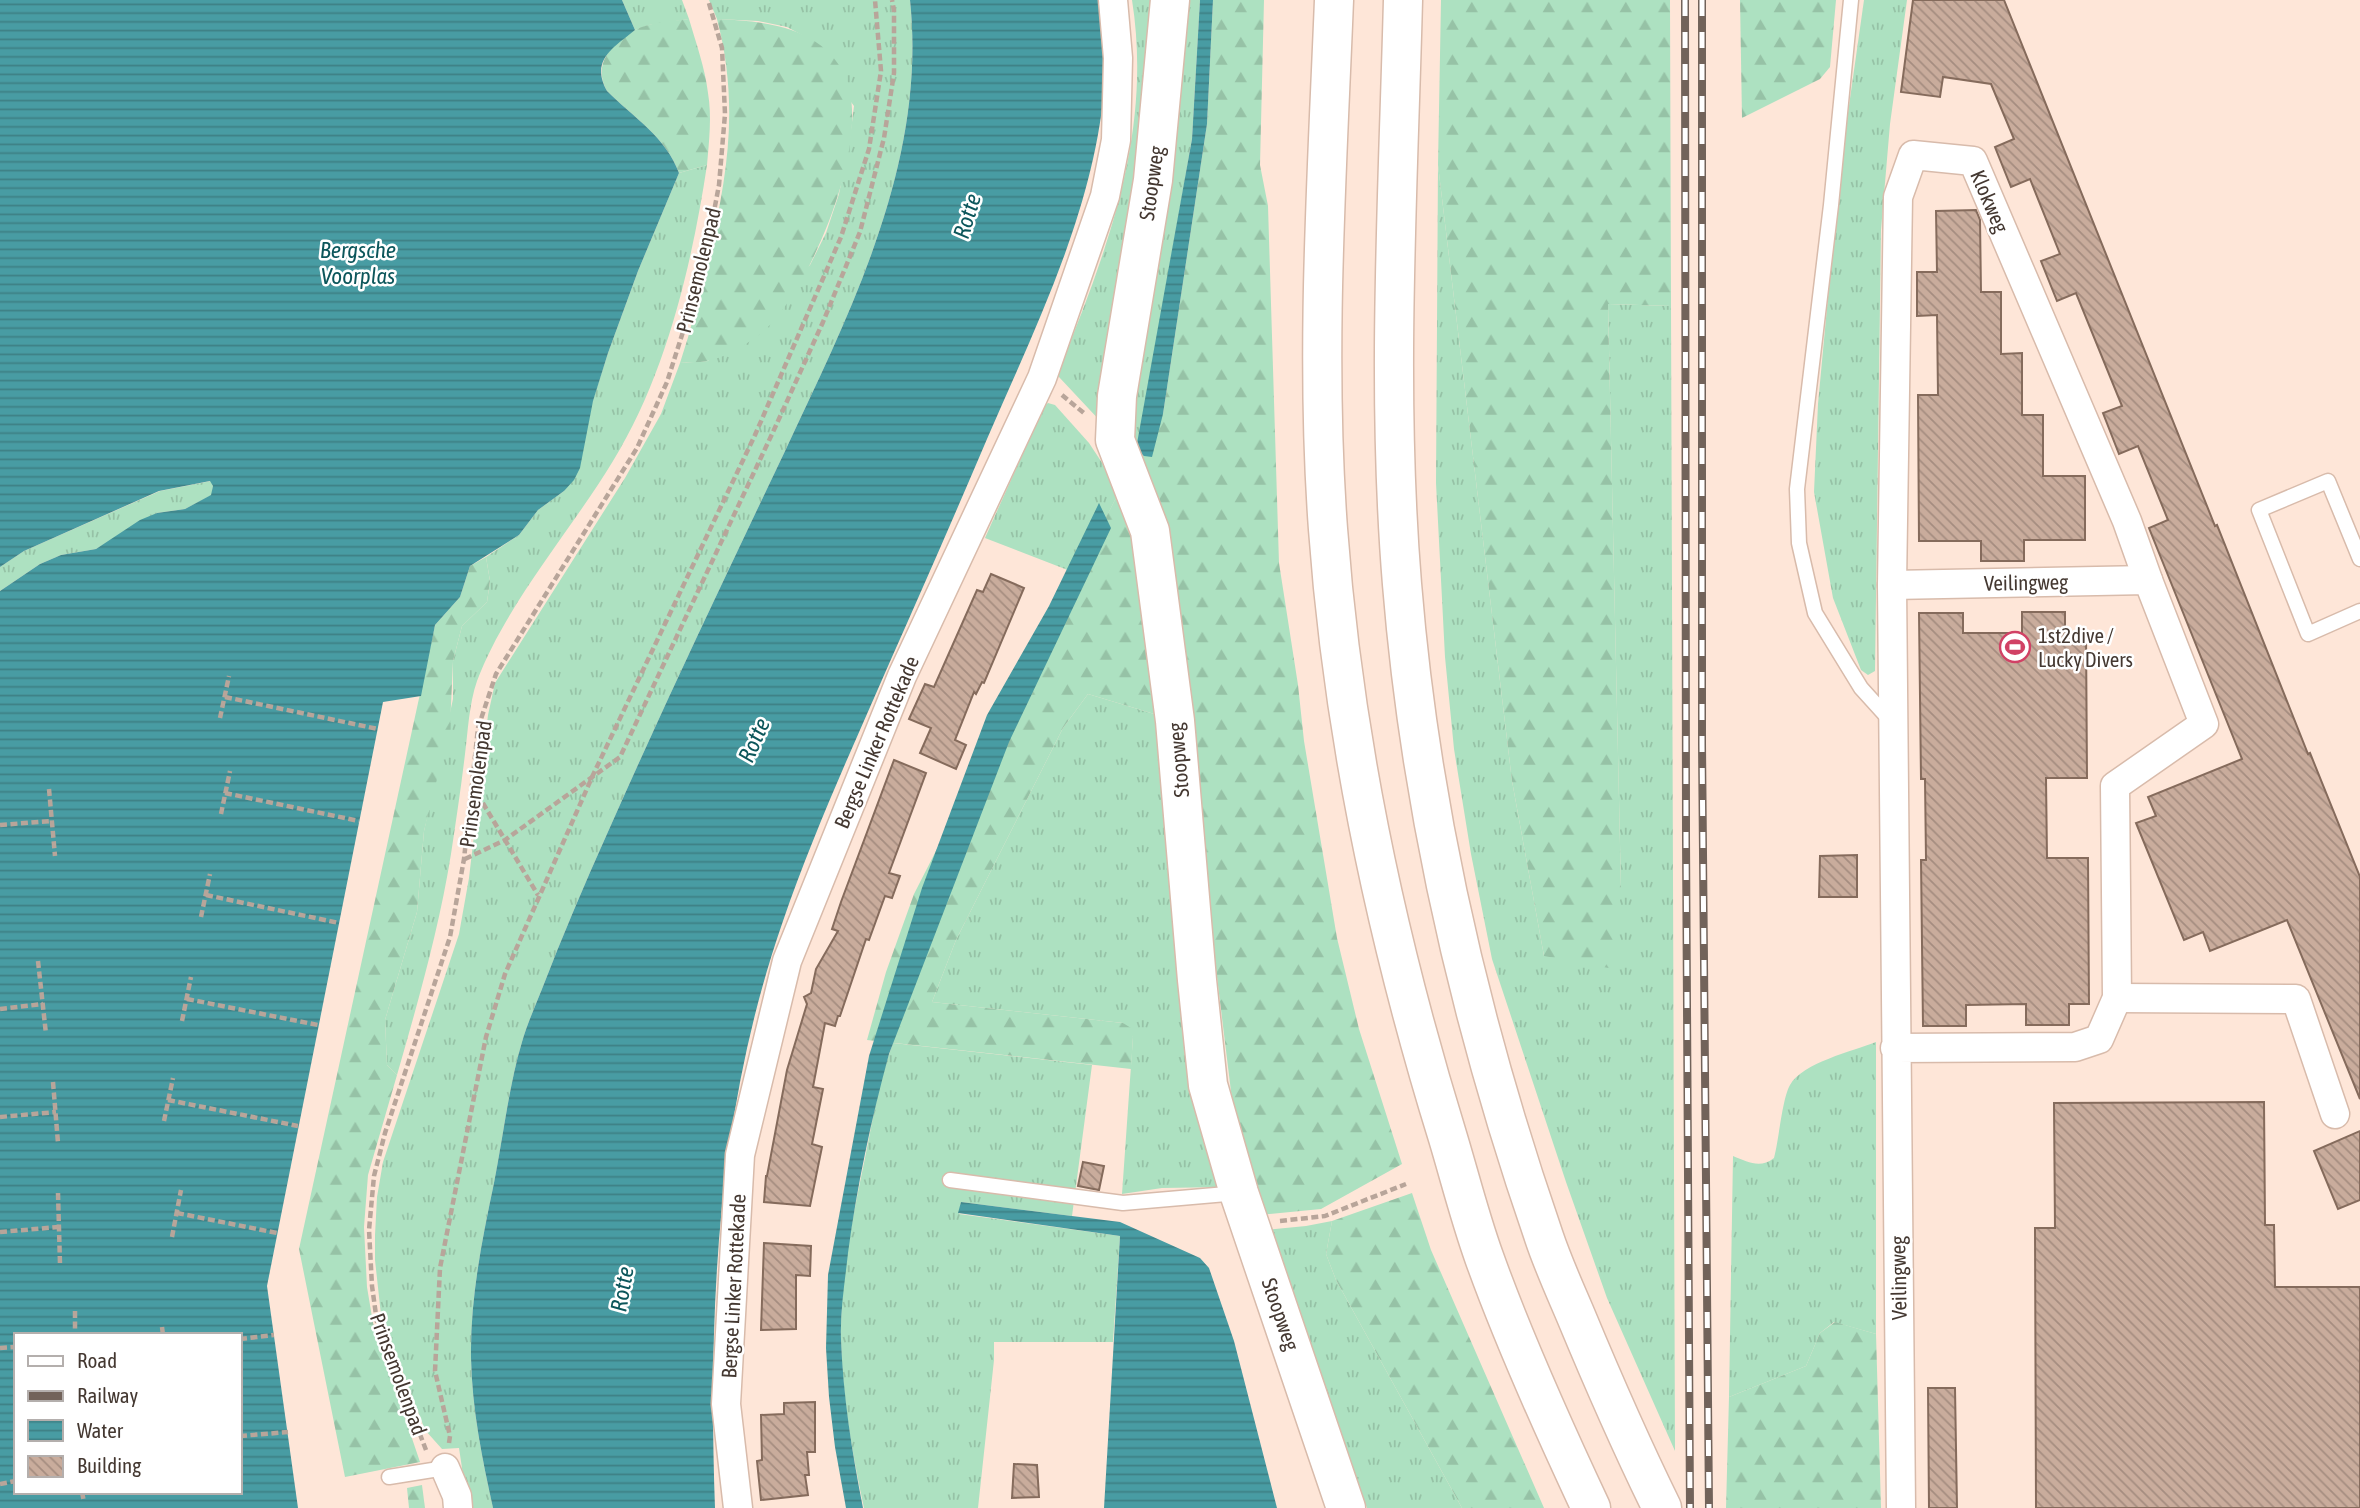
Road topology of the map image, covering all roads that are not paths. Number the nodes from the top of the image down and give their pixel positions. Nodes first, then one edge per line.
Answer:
1 (1113, 0) edge
2 (1170, 0) edge
3 (1334, 0) edge
4 (1403, 0) edge
5 (1851, 0) edge
6 (2360, 559) edge
7 (2148, 580) junction
8 (1892, 585) junction
9 (2360, 611) edge
10 (1894, 724) junction
11 (2117, 998) junction
12 (1895, 1048) junction
13 (2335, 1114) dead end
14 (950, 1180) dead end
15 (1245, 1209) junction
16 (445, 1468) joint
17 (389, 1477) dead end
18 (458, 1508) edge
19 (738, 1508) edge
20 (1346, 1508) edge
21 (1591, 1508) edge
22 (1662, 1508) edge
23 (1900, 1508) edge

1 - 19 street, Bergse Linker Rottekade
2 - 15 main road, Stoopweg
3 - 21 main road
4 - 22 main road
5 - 10 lane
6 - 9 lane
7 - 8 street, Veilingweg
7 - 8 street, Klokweg
7 - 11 street
8 - 10 street, Veilingweg
10 - 12 street, Veilingweg
11 - 12 street
11 - 13 street
12 - 23 street, Veilingweg
14 - 15 lane
15 - 20 main road, Stoopweg
16 - 17 lane
16 - 18 street

